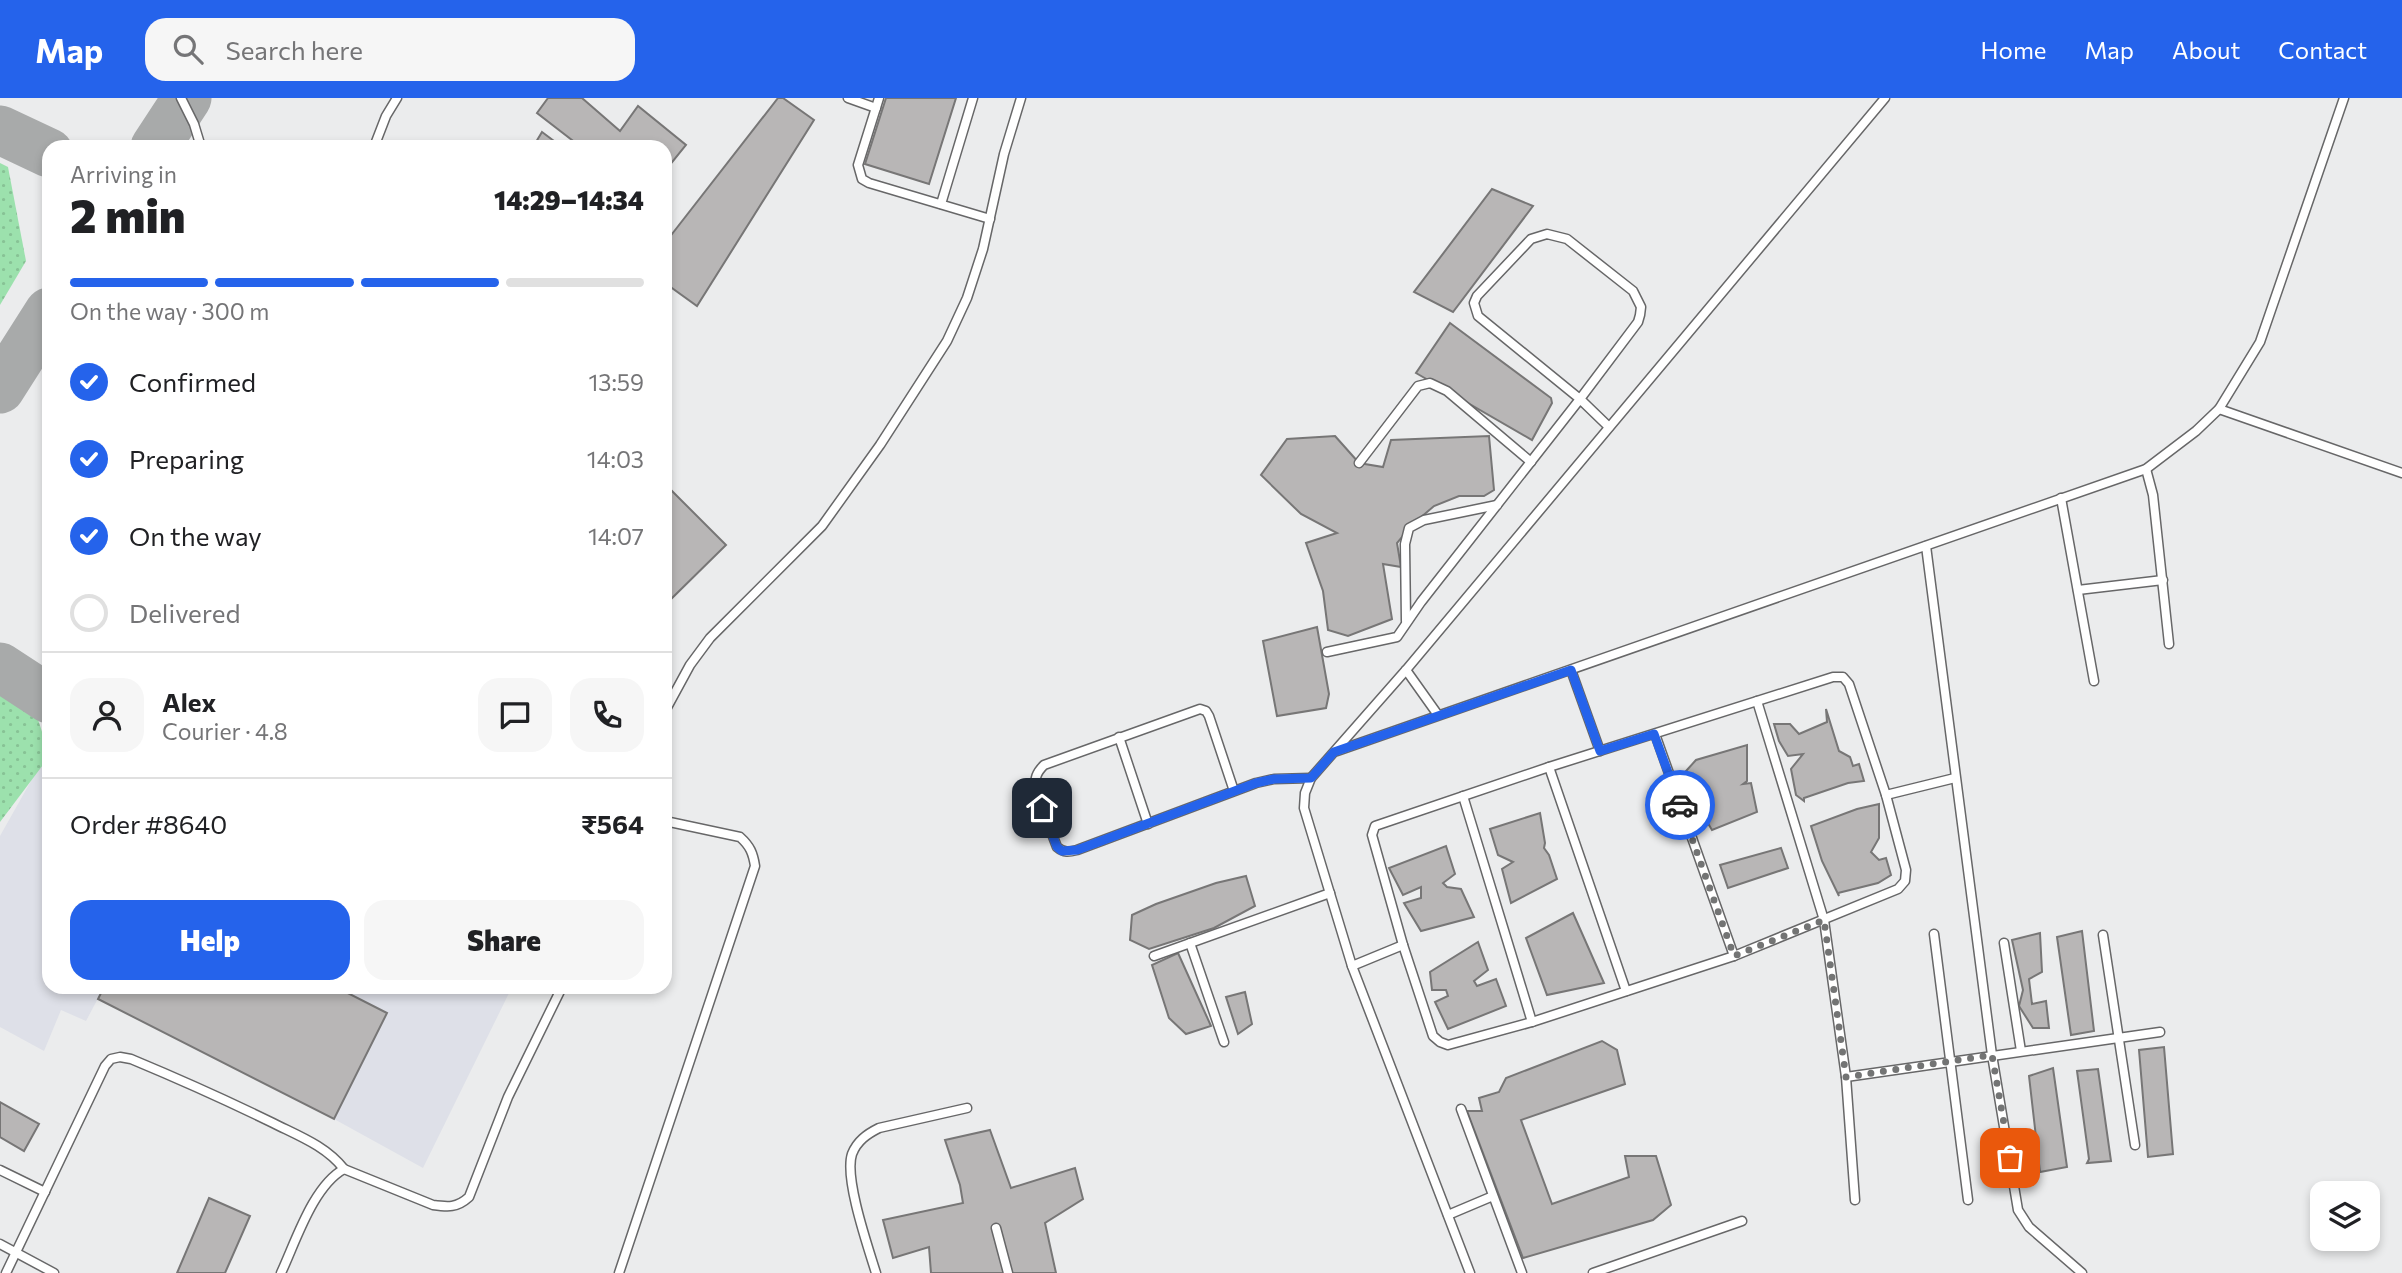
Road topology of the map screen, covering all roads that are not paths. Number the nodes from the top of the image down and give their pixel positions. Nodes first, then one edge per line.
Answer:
1 (181, 98) edge
2 (397, 98) edge
3 (848, 98) edge
4 (879, 98) edge
5 (972, 98) edge
6 (1021, 98) edge
7 (1885, 98) edge
8 (2344, 98) edge
9 (876, 108) junction
10 (199, 140) edge
11 (377, 140) edge
12 (940, 204) junction
13 (990, 219) junction
14 (1580, 400) junction
15 (2219, 409) junction
16 (1609, 427) junction
17 (1531, 461) junction
18 (1359, 463) dead end
19 (2146, 468) junction
20 (2402, 473) edge
21 (2061, 498) junction
22 (1497, 505) junction
23 (1926, 545) junction
24 (2163, 580) junction
25 (2078, 590) junction
26 (1406, 624) junction
27 (2169, 644) dead end
28 (1327, 652) dead end
29 (1405, 670) junction
30 (1571, 670) junction
31 (2094, 681) dead end
32 (672, 698) edge
33 (1757, 701) junction
34 (1438, 715) junction
35 (1654, 734) junction
36 (1119, 737) junction
37 (1600, 751) junction
38 (1334, 752) junction
39 (1549, 767) junction
40 (1311, 778) junction
41 (1955, 778) junction
42 (1234, 792) junction
43 (1886, 795) junction
44 (1463, 796) junction
45 (672, 822) edge
46 (1148, 824) junction
47 (1330, 894) junction
48 (1824, 920) junction
49 (1934, 934) dead end
50 (2104, 935) dead end
51 (1190, 943) junction
52 (2004, 943) dead end
53 (1403, 945) junction
54 (1154, 956) dead end
55 (1734, 956) junction
56 (1352, 966) junction
57 (1626, 991) junction
58 (559, 994) edge
59 (1532, 1022) junction
60 (2160, 1032) dead end
61 (2117, 1038) junction
62 (1224, 1042) dead end
63 (2021, 1051) junction
64 (1992, 1055) junction
65 (1950, 1061) junction
66 (1846, 1077) junction
67 (967, 1108) dead end
68 (1461, 1109) dead end
69 (2135, 1145) dead end
70 (344, 1169) junction
71 (0, 1170) edge
72 (46, 1192) junction
73 (1493, 1196) junction
74 (1855, 1200) dead end
75 (1968, 1200) dead end
76 (1448, 1215) junction
77 (1742, 1221) dead end
78 (996, 1228) dead end
79 (0, 1244) edge
80 (17, 1253) junction
81 (6, 1273) edge
82 (54, 1273) edge
83 (281, 1273) edge
84 (620, 1273) edge
85 (876, 1273) edge
86 (1008, 1273) edge
87 (1470, 1273) edge
88 (1522, 1273) edge
89 (1592, 1273) edge
90 (2082, 1273) edge

1 - 10 lane
2 - 11 lane
3 - 9 lane
4 - 9 lane
5 - 12 lane
6 - 13 lane
7 - 16 lane
8 - 15 lane
9 - 12 lane
12 - 13 lane
13 - 32 lane
14 - 14 lane
14 - 16 lane
14 - 17 lane
15 - 19 lane
15 - 20 lane
16 - 29 lane
17 - 18 lane
17 - 22 lane
19 - 21 lane
19 - 24 lane
21 - 23 lane
21 - 25 lane
22 - 26 lane
22 - 26 lane
23 - 30 lane
23 - 41 lane
24 - 25 lane
24 - 27 lane
25 - 31 lane
26 - 28 lane
29 - 34 lane
29 - 38 lane
30 - 34 lane
30 - 37 lane
33 - 35 lane
33 - 43 lane
33 - 48 lane
34 - 38 lane
35 - 37 lane
35 - 55 lane
36 - 42 lane
36 - 46 lane
36 - 46 lane
37 - 39 lane
38 - 40 lane
39 - 44 lane
39 - 57 lane
40 - 42 lane
40 - 47 lane
41 - 43 lane
41 - 64 lane
42 - 46 lane
43 - 48 lane
44 - 53 lane
44 - 59 lane
45 - 84 lane
47 - 51 lane
47 - 56 lane
48 - 55 lane
48 - 66 lane
49 - 65 lane
50 - 61 lane
51 - 54 lane
51 - 62 lane
52 - 63 lane
53 - 56 lane
53 - 59 lane
55 - 57 lane
56 - 76 lane
57 - 59 lane
58 - 70 lane
60 - 61 lane
61 - 63 lane
61 - 69 lane
63 - 64 lane
64 - 65 lane
64 - 90 lane
65 - 66 lane
65 - 75 lane
66 - 74 lane
67 - 85 lane
68 - 73 lane
70 - 72 lane
70 - 83 lane
71 - 72 lane
72 - 80 lane
73 - 76 lane
73 - 88 lane
76 - 87 lane
77 - 89 lane
78 - 86 lane
79 - 80 lane
80 - 81 lane
80 - 82 lane

